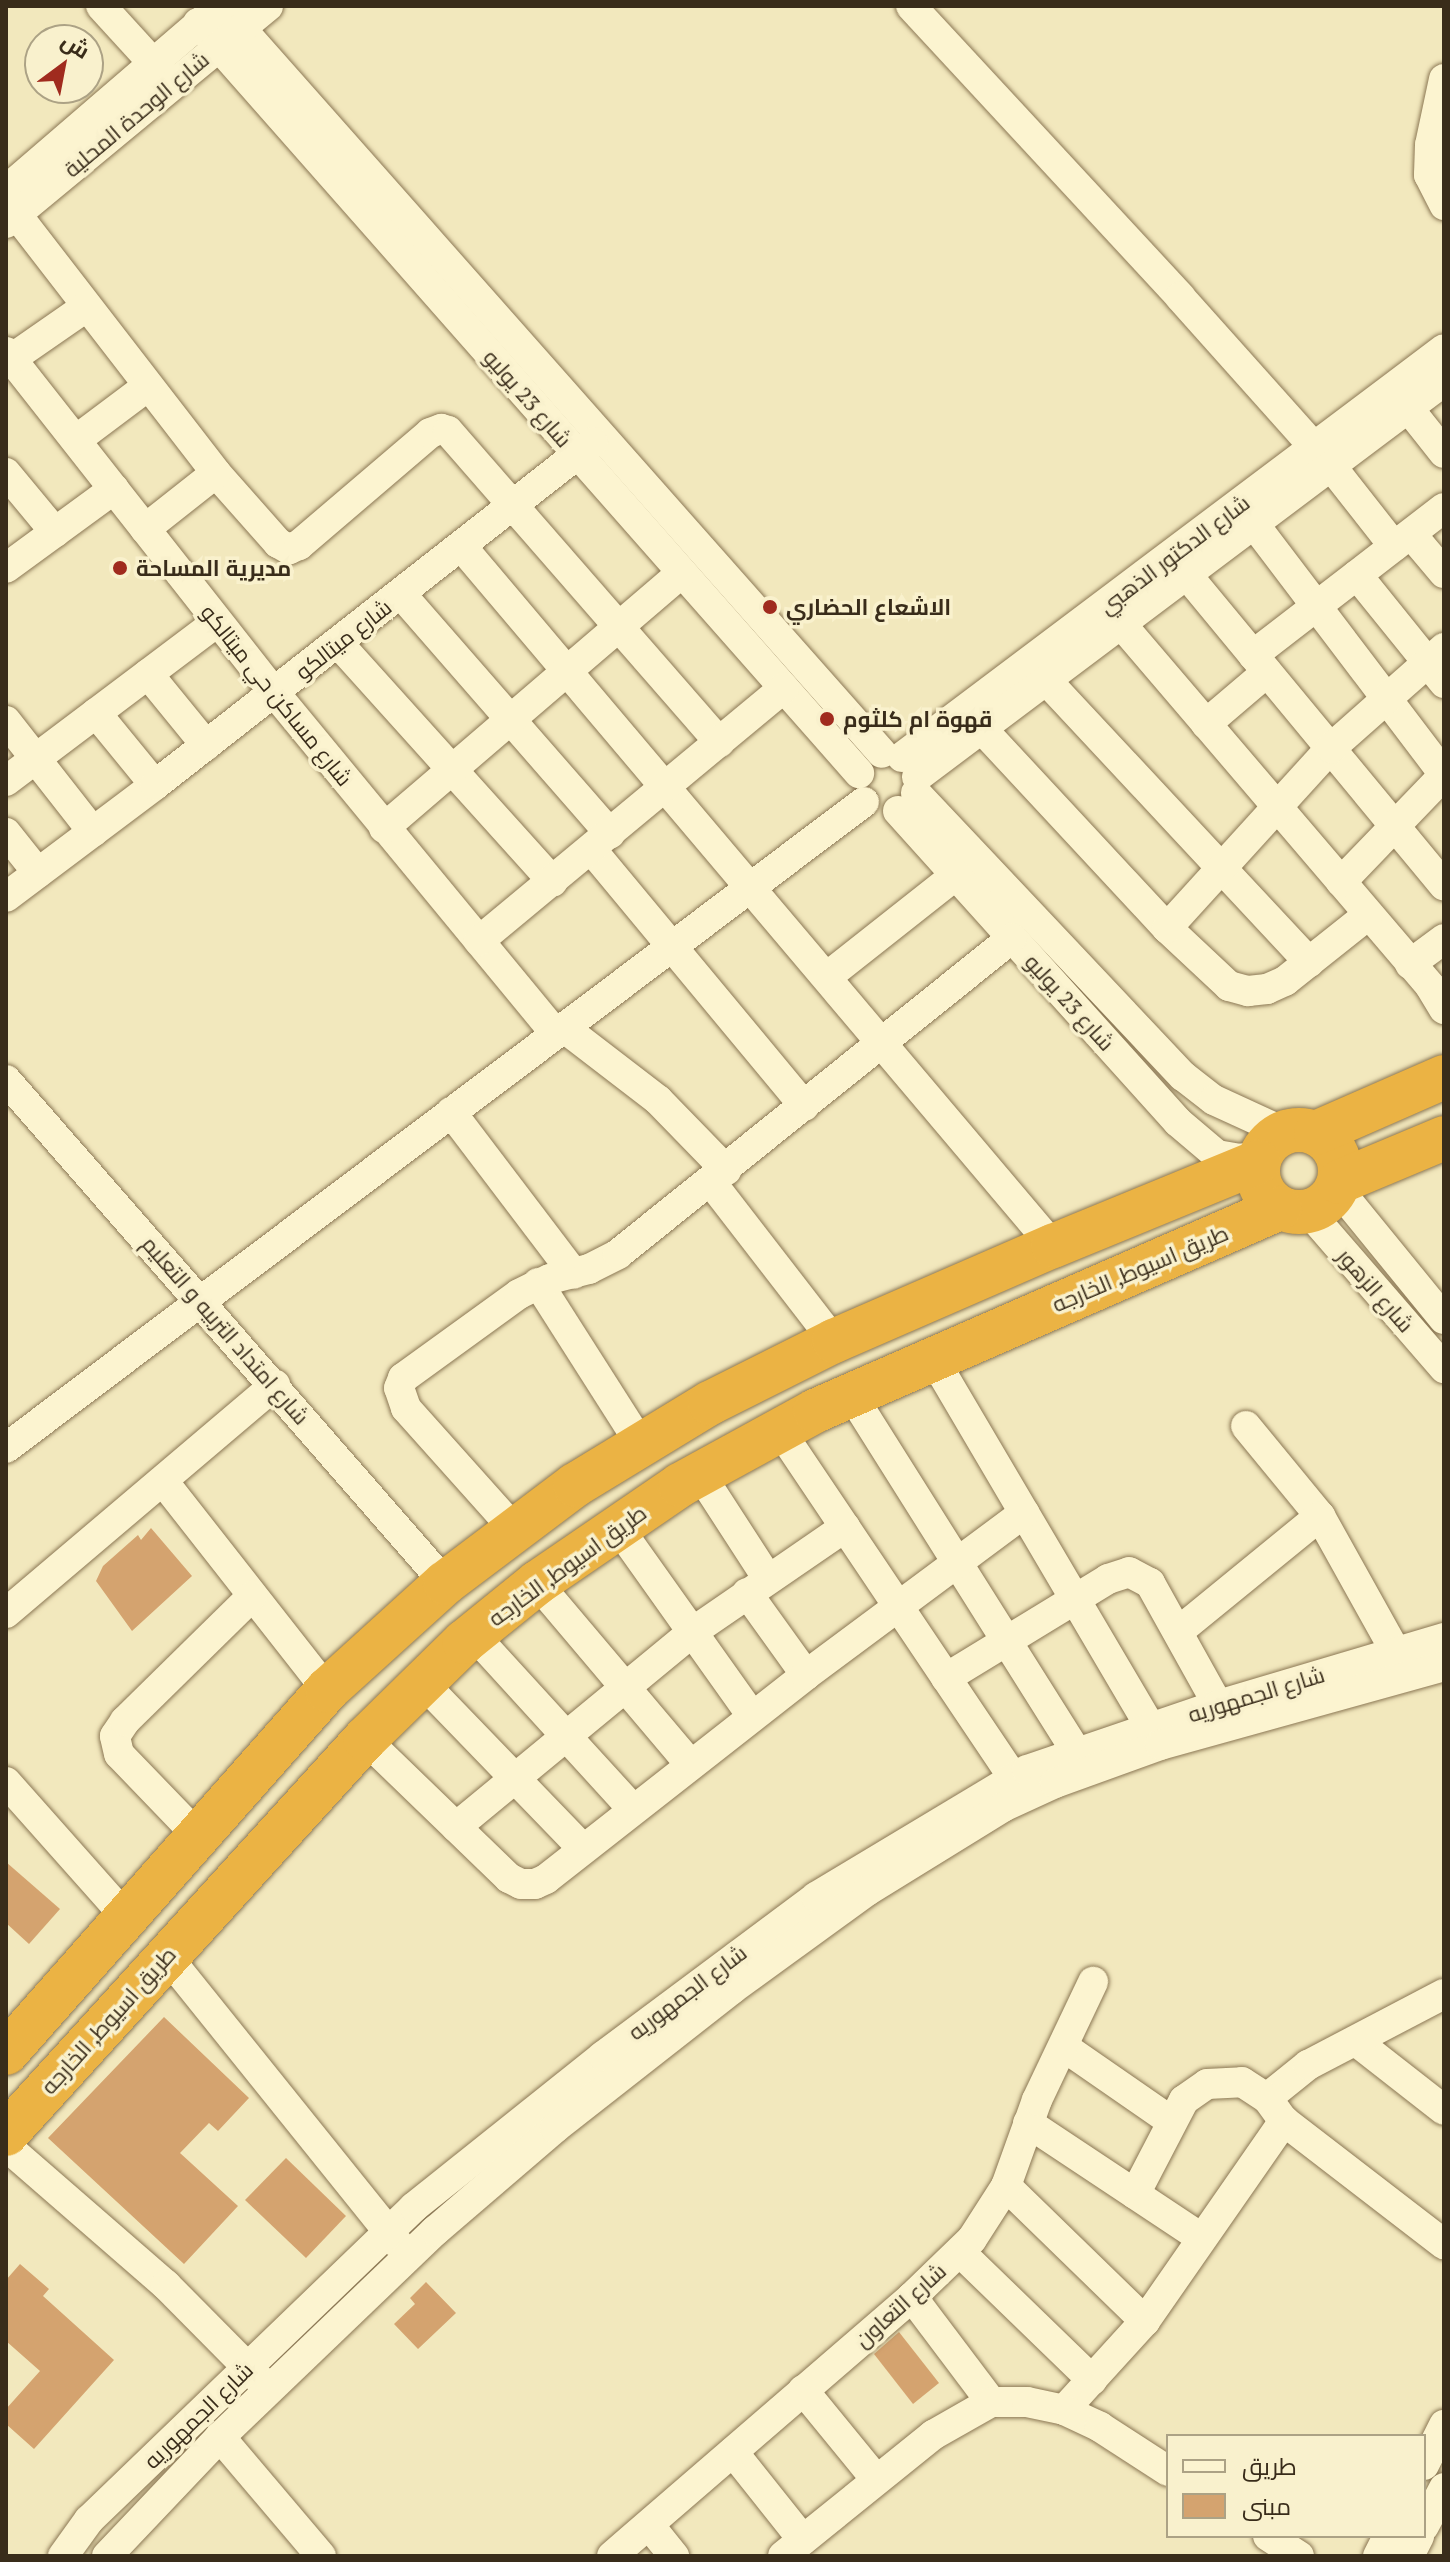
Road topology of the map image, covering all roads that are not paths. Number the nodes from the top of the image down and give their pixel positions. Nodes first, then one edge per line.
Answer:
1 (101, 6) edge
2 (268, 6) edge
3 (911, 6) edge
4 (220, 22) edge
5 (161, 72) junction
6 (1444, 79) edge
7 (1444, 205) edge
8 (9, 207) edge
9 (86, 307) junction
10 (1444, 349) edge
11 (9, 356) edge
12 (1444, 381) edge
13 (148, 386) junction
14 (1409, 409) junction
15 (76, 440) junction
16 (590, 445) junction
17 (1444, 453) edge
18 (1324, 458) junction
19 (6, 473) edge
20 (216, 473) junction
21 (114, 489) junction
22 (513, 507) junction
23 (1444, 508) edge
24 (1254, 524) junction
25 (145, 529) junction
26 (55, 532) junction
27 (1402, 540) junction
28 (462, 547) junction
29 (6, 568) edge
30 (682, 573) junction
31 (1444, 573) edge
32 (1187, 575) junction
33 (1357, 575) junction
34 (401, 594) junction
35 (1316, 606) junction
36 (217, 622) junction
37 (1122, 625) junction
38 (619, 627) junction
39 (338, 643) junction
40 (1260, 663) junction
41 (1438, 664) edge
42 (568, 671) junction
43 (148, 674) junction
44 (1046, 680) junction
45 (784, 688) junction
46 (274, 692) junction
47 (1386, 697) junction
48 (96, 713) junction
49 (510, 720) junction
50 (6, 721) edge
51 (1206, 724) junction
52 (982, 729) junction
53 (719, 742) junction
54 (206, 745) junction
55 (1331, 748) junction
56 (36, 759) junction
57 (452, 770) junction
58 (859, 773) junction
59 (1444, 774) edge
60 (903, 778) junction
61 (6, 781) edge
62 (155, 785) junction
63 (666, 786) junction
64 (864, 802) junction
65 (1277, 807) junction
66 (1394, 824) junction
67 (384, 828) junction
68 (93, 832) junction
69 (6, 833) edge
70 (601, 841) junction
71 (1222, 865) junction
72 (38, 873) junction
73 (956, 875) junction
74 (553, 882) junction
75 (1341, 882) junction
76 (1444, 886) edge
77 (752, 887) junction
78 (6, 897) edge
79 (1368, 915) junction
80 (1167, 928) junction
81 (1012, 938) junction
82 (1444, 939) edge
83 (479, 941) junction
84 (671, 945) junction
85 (1309, 962) junction
86 (1410, 964) junction
87 (828, 976) junction
88 (1444, 1009) edge
89 (559, 1030) junction
90 (883, 1041) junction
91 (1444, 1077) edge
92 (6, 1080) edge
93 (804, 1106) junction
94 (451, 1112) junction
95 (1444, 1138) edge
96 (1280, 1146) junction
97 (718, 1176) junction
98 (1316, 1197) junction
99 (1053, 1246) junction
100 (574, 1274) junction
101 (538, 1283) junction
102 (200, 1301) junction
103 (1444, 1319) edge
104 (834, 1341) junction
105 (933, 1358) junction
106 (1444, 1368) edge
107 (275, 1385) junction
108 (851, 1394) junction
109 (1246, 1426) dead end
110 (779, 1429) junction
111 (640, 1443) junction
112 (6, 1448) edge
113 (700, 1474) junction
114 (163, 1481) junction
115 (1024, 1513) junction
116 (1320, 1516) junction
117 (617, 1526) junction
118 (845, 1527) junction
119 (514, 1529) junction
120 (957, 1562) junction
121 (445, 1583) junction
122 (537, 1583) junction
123 (757, 1586) junction
124 (252, 1596) junction
125 (1075, 1599) junction
126 (898, 1606) junction
127 (6, 1613) edge
128 (1179, 1631) junction
129 (691, 1633) junction
130 (473, 1634) junction
131 (1444, 1638) edge
132 (1007, 1641) junction
133 (1395, 1651) junction
134 (1444, 1666) edge
135 (806, 1675) junction
136 (946, 1678) junction
137 (421, 1681) junction
138 (623, 1687) junction
139 (327, 1690) junction
140 (1218, 1705) junction
141 (752, 1716) junction
142 (1155, 1736) junction
143 (565, 1737) junction
144 (365, 1739) junction
145 (1076, 1751) junction
146 (690, 1764) junction
147 (1012, 1776) junction
148 (514, 1779) junction
149 (6, 1782) edge
150 (633, 1809) junction
151 (456, 1827) junction
152 (197, 1835) junction
153 (917, 1847) junction
154 (583, 1849) junction
155 (126, 1917) junction
156 (166, 1955) junction
157 (1093, 1982) dead end
158 (1444, 1994) edge
159 (1357, 2042) junction
160 (1064, 2047) junction
161 (6, 2053) edge
162 (1275, 2110) junction
163 (1444, 2110) edge
164 (547, 2117) junction
165 (1171, 2121) junction
166 (1028, 2123) junction
167 (6, 2134) edge
168 (6, 2146) edge
169 (1006, 2186) junction
170 (1135, 2194) junction
171 (388, 2230) junction
172 (1201, 2238) junction
173 (1444, 2244) edge
174 (960, 2252) junction
175 (407, 2256) junction
176 (912, 2297) junction
177 (1145, 2321) junction
178 (247, 2367) junction
179 (1092, 2380) junction
180 (803, 2390) junction
181 (271, 2391) junction
182 (991, 2402) junction
183 (1064, 2410) junction
184 (1444, 2425) edge
185 (220, 2437) junction
186 (733, 2452) junction
187 (1426, 2461) edge
188 (1166, 2470) edge
189 (875, 2478) junction
190 (1444, 2488) edge
191 (1426, 2522) edge
192 (649, 2525) junction
193 (1387, 2538) edge
194 (1418, 2538) edge
195 (793, 2548) edge
196 (63, 2556) edge
197 (107, 2556) edge
198 (321, 2556) edge
199 (612, 2556) edge
200 (674, 2556) edge
201 (1378, 2556) edge
202 (1409, 2556) edge

1 - 5 street
2 - 4 street, شارع الوحدة المحلية
3 - 18 street
4 - 5 street, شارع الوحدة المحلية
4 - 16 street, شارع 23 يوليو
5 - 8 street, شارع الوحدة المحلية
6 - 7 street
8 - 9 street
9 - 11 street
9 - 13 street
10 - 18 street, شارع الدكتور الذهبي
11 - 15 street, شارع مساكن حي ميتالكو
12 - 14 street, شارع الدكتور الذهبي
13 - 15 street
13 - 20 street
14 - 17 street
14 - 18 street, شارع الدكتور الذهبي
15 - 21 street, شارع مساكن حي ميتالكو
16 - 22 street, شارع ميتالكو
16 - 30 street, شارع 23 يوليو
16 - 60 street, شارع 23 يوليو
18 - 24 street, شارع الدكتور الذهبي
18 - 27 street
18 - 60 street, شارع الدكتور الذهبي
19 - 26 street
20 - 22 street
20 - 25 street
21 - 25 street, شارع مساكن حي ميتالكو
21 - 26 street
22 - 28 street, شارع ميتالكو
22 - 38 street
23 - 27 street
24 - 32 street, شارع الدكتور الذهبي
24 - 35 street
25 - 36 street, شارع مساكن حي ميتالكو
26 - 29 street
27 - 31 street
27 - 33 street
28 - 34 street, شارع ميتالكو
28 - 42 street
30 - 38 street
30 - 45 street, شارع 23 يوليو
32 - 37 street, شارع الدكتور الذهبي
32 - 40 street
33 - 35 street
33 - 41 street
34 - 39 street, شارع ميتالكو
34 - 49 street
35 - 40 street
35 - 47 street
36 - 43 street
36 - 46 street, شارع مساكن حي ميتالكو
37 - 44 street, شارع الدكتور الذهبي
37 - 51 street
38 - 42 street
38 - 53 street
39 - 46 street, شارع ميتالكو
39 - 57 street
40 - 51 street
40 - 55 street
41 - 47 street
42 - 49 street
42 - 63 street
43 - 48 street
43 - 54 street
44 - 52 street, شارع الدكتور الذهبي
44 - 71 street
45 - 53 street
45 - 58 street, شارع 23 يوليو
46 - 54 street, شارع ميتالكو
46 - 67 street, شارع مساكن حي ميتالكو
47 - 55 street
47 - 59 street
48 - 56 street
48 - 62 street
49 - 57 street
49 - 70 street
50 - 56 street
51 - 65 street
52 - 60 street, شارع الدكتور الذهبي
52 - 80 street
53 - 63 street
54 - 62 street, شارع ميتالكو
55 - 65 street
55 - 66 street
56 - 61 street
56 - 68 street
57 - 67 street
57 - 74 street
58 - 60 street
58 - 64 street
59 - 66 street
60 - 64 street
60 - 73 street, شارع 23 يوليو
60 - 96 street, شارع 23 يوليو
62 - 68 street, شارع ميتالكو
63 - 70 street
63 - 77 street
64 - 77 street
65 - 71 street
65 - 75 street
66 - 75 street
66 - 76 street
67 - 83 street, شارع مساكن حي ميتالكو
68 - 72 street, شارع ميتالكو
69 - 72 street
70 - 74 street
70 - 84 street
71 - 80 street
71 - 85 street
72 - 78 street, شارع ميتالكو
73 - 81 street, شارع 23 يوليو
73 - 87 street
74 - 83 street
75 - 79 street
77 - 84 street
77 - 87 street
79 - 85 street
79 - 86 street
80 - 85 street
81 - 90 street
81 - 96 street, شارع 23 يوليو
82 - 86 street
83 - 89 street, شارع مساكن حي ميتالكو
84 - 89 street
84 - 93 street
86 - 88 street
87 - 90 street
89 - 94 street
89 - 97 street, شارع مساكن حي ميتالكو
90 - 93 street
90 - 99 street
91 - 96 highway
92 - 102 street, شارع امتداد التربيه و التعليم
93 - 97 street
94 - 100 street
94 - 102 street
95 - 98 highway, طريق اسيوط, الخارجه
96 - 98 highway
96 - 98 highway
96 - 99 highway
97 - 100 street
97 - 104 street, شارع مساكن حي ميتالكو
98 - 103 street, شارع الزهور
98 - 105 highway, طريق اسيوط, الخارجه
98 - 106 street, شارع الزهور
99 - 104 highway
100 - 101 street
101 - 111 street
101 - 119 street
102 - 107 street, شارع امتداد التربيه و التعليم
102 - 112 street
104 - 111 highway
105 - 108 highway, طريق اسيوط, الخارجه
105 - 115 street
107 - 114 street
107 - 121 street, شارع امتداد التربيه و التعليم
108 - 110 highway, طريق اسيوط, الخارجه
108 - 120 street
109 - 116 street
110 - 113 highway, طريق اسيوط, الخارجه
110 - 118 street
111 - 119 highway
113 - 117 highway, طريق اسيوط, الخارجه
113 - 123 street
114 - 124 street
114 - 127 street
115 - 120 street
115 - 125 street
116 - 128 street
116 - 133 street
117 - 122 highway, طريق اسيوط, الخارجه
117 - 129 street
118 - 123 street
118 - 126 street
119 - 121 highway
120 - 126 street
120 - 132 street
121 - 139 highway
122 - 130 highway, طريق اسيوط, الخارجه
122 - 138 street
123 - 129 street
123 - 135 street
124 - 139 street
124 - 152 street
125 - 128 street
125 - 132 street
125 - 142 street
126 - 135 street
126 - 136 street
128 - 140 street
129 - 138 street
129 - 141 street
130 - 137 highway, طريق اسيوط, الخارجه
130 - 143 street
131 - 133 street, شارع الجمهوريه
132 - 136 street
132 - 145 street
133 - 140 street, شارع الجمهوريه
134 - 142 street, شارع الجمهوريه
135 - 141 street
136 - 147 street
137 - 144 highway, طريق اسيوط, الخارجه
137 - 148 street
138 - 143 street
138 - 146 street
139 - 152 highway
140 - 142 street, شارع الجمهوريه
141 - 146 street
142 - 145 street, شارع الجمهوريه
142 - 153 street, شارع الجمهوريه
143 - 148 street
143 - 150 street
144 - 151 street
144 - 156 highway, طريق اسيوط, الخارجه
145 - 147 street, شارع الجمهوريه
146 - 150 street
147 - 153 street, شارع الجمهوريه
148 - 151 street
148 - 154 street
149 - 155 street
150 - 154 street
151 - 154 street
152 - 155 highway
153 - 164 street, شارع الجمهوريه
155 - 161 highway
156 - 167 highway, طريق اسيوط, الخارجه
156 - 171 street
157 - 160 street, شارع التعاون
158 - 159 street
159 - 162 street
159 - 163 street
160 - 165 street
160 - 166 street, شارع التعاون
162 - 165 street
162 - 172 street
162 - 173 street
164 - 171 street, شارع الجمهوريه
164 - 175 street, شارع الجمهوريه
165 - 170 street
166 - 169 street, شارع التعاون
166 - 170 street
168 - 178 street
169 - 174 street, شارع التعاون
169 - 177 street
170 - 172 street
171 - 175 street
171 - 178 street, شارع الجمهوريه
172 - 177 street
174 - 176 street, شارع التعاون
174 - 179 street
175 - 181 street, شارع الجمهوريه
176 - 180 street, شارع التعاون
176 - 182 street
177 - 179 street
178 - 181 street
178 - 196 street, شارع الجمهوريه
179 - 183 street
180 - 186 street, شارع التعاون
180 - 189 street
181 - 185 street, شارع الجمهوريه
182 - 183 street
182 - 189 street
183 - 188 street
184 - 187 street
185 - 197 street, شارع الجمهوريه
185 - 198 street
186 - 192 street, شارع التعاون
186 - 195 street
189 - 195 street
190 - 191 street
192 - 199 street, شارع التعاون
192 - 200 street
193 - 201 street
194 - 202 street

